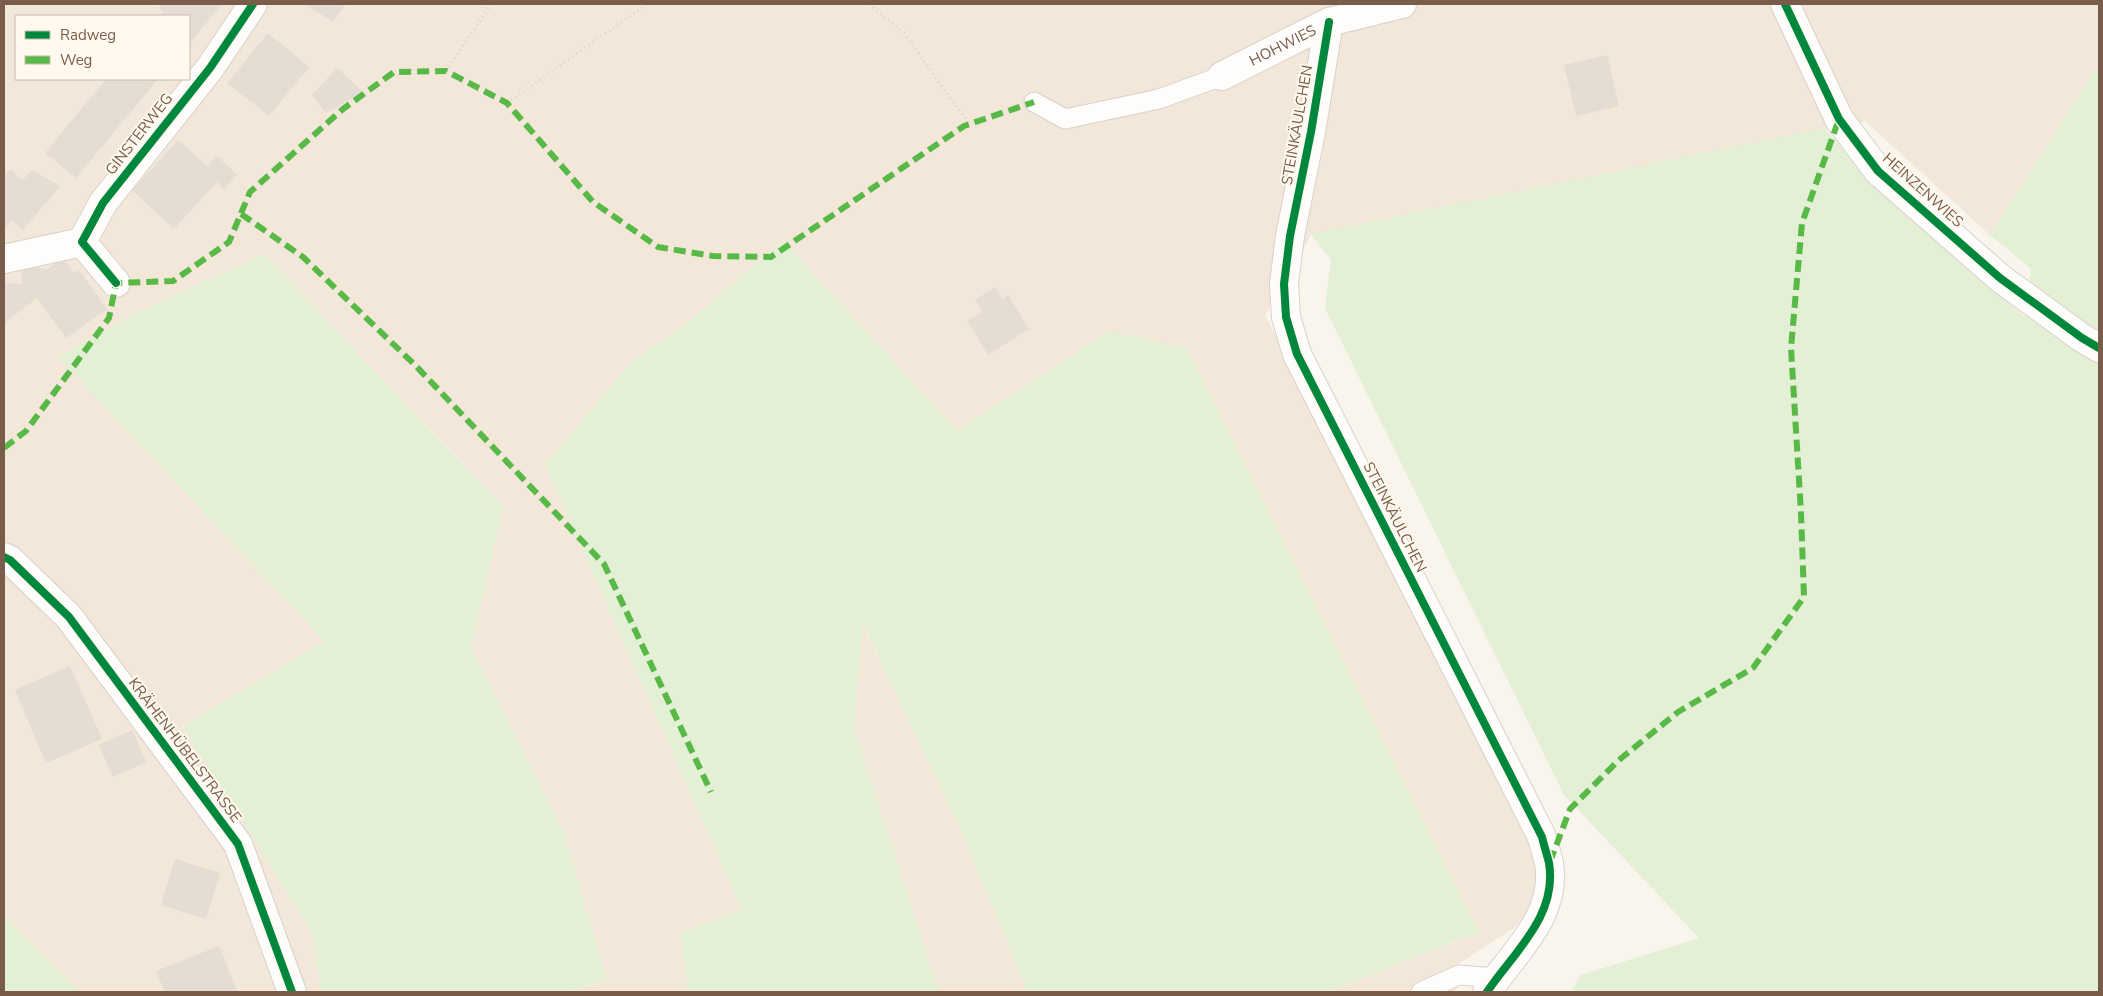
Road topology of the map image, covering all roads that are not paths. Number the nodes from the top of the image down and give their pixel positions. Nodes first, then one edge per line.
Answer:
1 (253, 4) edge
2 (1402, 4) edge
3 (1785, 4) edge
4 (1330, 22) junction
5 (1222, 76) joint
6 (1034, 102) dead end
7 (82, 242) junction
8 (4, 260) edge
9 (116, 283) dead end
10 (2099, 348) edge
11 (4, 557) edge
12 (1492, 985) edge
13 (292, 992) edge
14 (1420, 992) edge

1 - 7 street, GINSTERWEG
2 - 4 street, HOHWIES
3 - 10 street, HEINZENWIES
4 - 5 street, HOHWIES
4 - 12 street, STEINKÄULCHEN
5 - 6 lane
7 - 8 street
7 - 9 street
11 - 13 street, KRÄHENHÜBELSTRASSE
12 - 14 lane

